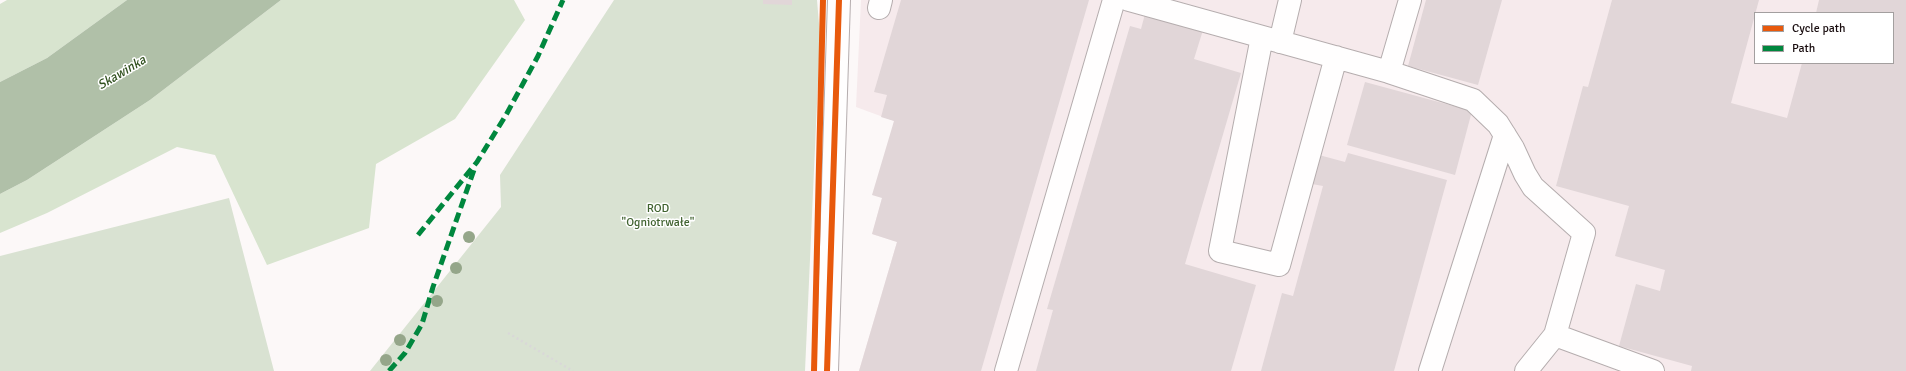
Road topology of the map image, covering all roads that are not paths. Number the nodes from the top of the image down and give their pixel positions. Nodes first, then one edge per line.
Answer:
1 (839, 0) edge
2 (1114, 0) edge
3 (1129, 0) edge
4 (1290, 0) edge
5 (1410, 0) edge
6 (1271, 39) junction
7 (1336, 57) junction
8 (1389, 72) junction
9 (1505, 136) junction
10 (1555, 335) junction
11 (827, 371) edge
12 (1006, 371) edge
13 (1430, 371) edge
14 (1526, 371) edge
15 (1653, 371) edge

1 - 11 street
2 - 12 street
3 - 6 street
4 - 6 street
5 - 8 street
6 - 7 street
6 - 7 street
7 - 8 street
8 - 9 street
9 - 10 street
9 - 13 street
10 - 14 street
10 - 15 street

